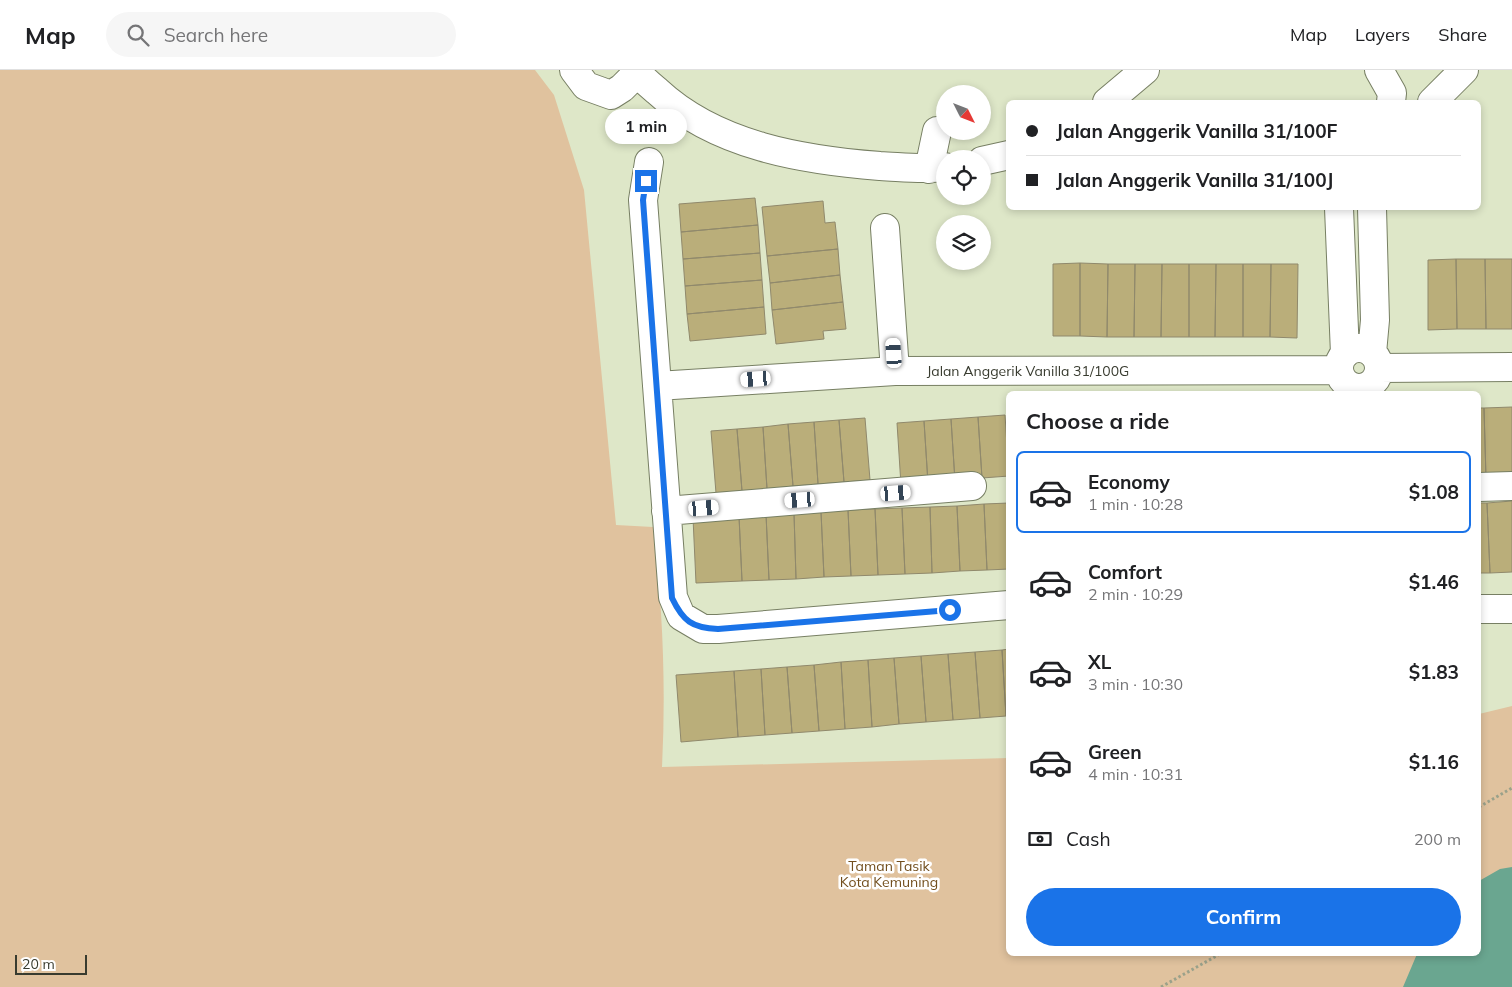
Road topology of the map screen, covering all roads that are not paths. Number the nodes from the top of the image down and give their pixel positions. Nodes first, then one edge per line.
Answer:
1 (574, 70) edge
2 (1145, 70) edge
3 (1379, 70) edge
4 (1464, 70) edge
5 (636, 71) edge
6 (1109, 100) edge
7 (1391, 100) edge
8 (1434, 100) edge
9 (1006, 156) edge
10 (991, 159) edge
11 (649, 162) dead end
12 (936, 168) edge
13 (1339, 210) edge
14 (1372, 210) edge
15 (885, 228) dead end
16 (1373, 248) junction
17 (1340, 250) junction
18 (1512, 367) edge
19 (895, 370) junction
20 (1358, 371) edge
21 (657, 386) junction
22 (972, 486) dead end
23 (1512, 486) edge
24 (1481, 487) edge
25 (666, 511) junction
26 (1006, 605) edge
27 (1481, 609) edge
28 (1512, 609) edge

1 - 5 street
2 - 6 street
3 - 7 street
4 - 8 street
5 - 12 street
9 - 10 street
11 - 21 street
13 - 17 street
14 - 16 street
15 - 19 street
16 - 17 street
16 - 20 street
17 - 20 street
18 - 20 street, Jalan Anggerik Vanilla 31/100G
19 - 20 street, Jalan Anggerik Vanilla 31/100G
19 - 21 street, Jalan Anggerik Vanilla 31/100G
21 - 25 street
22 - 25 street
23 - 24 street
25 - 26 street
27 - 28 street

